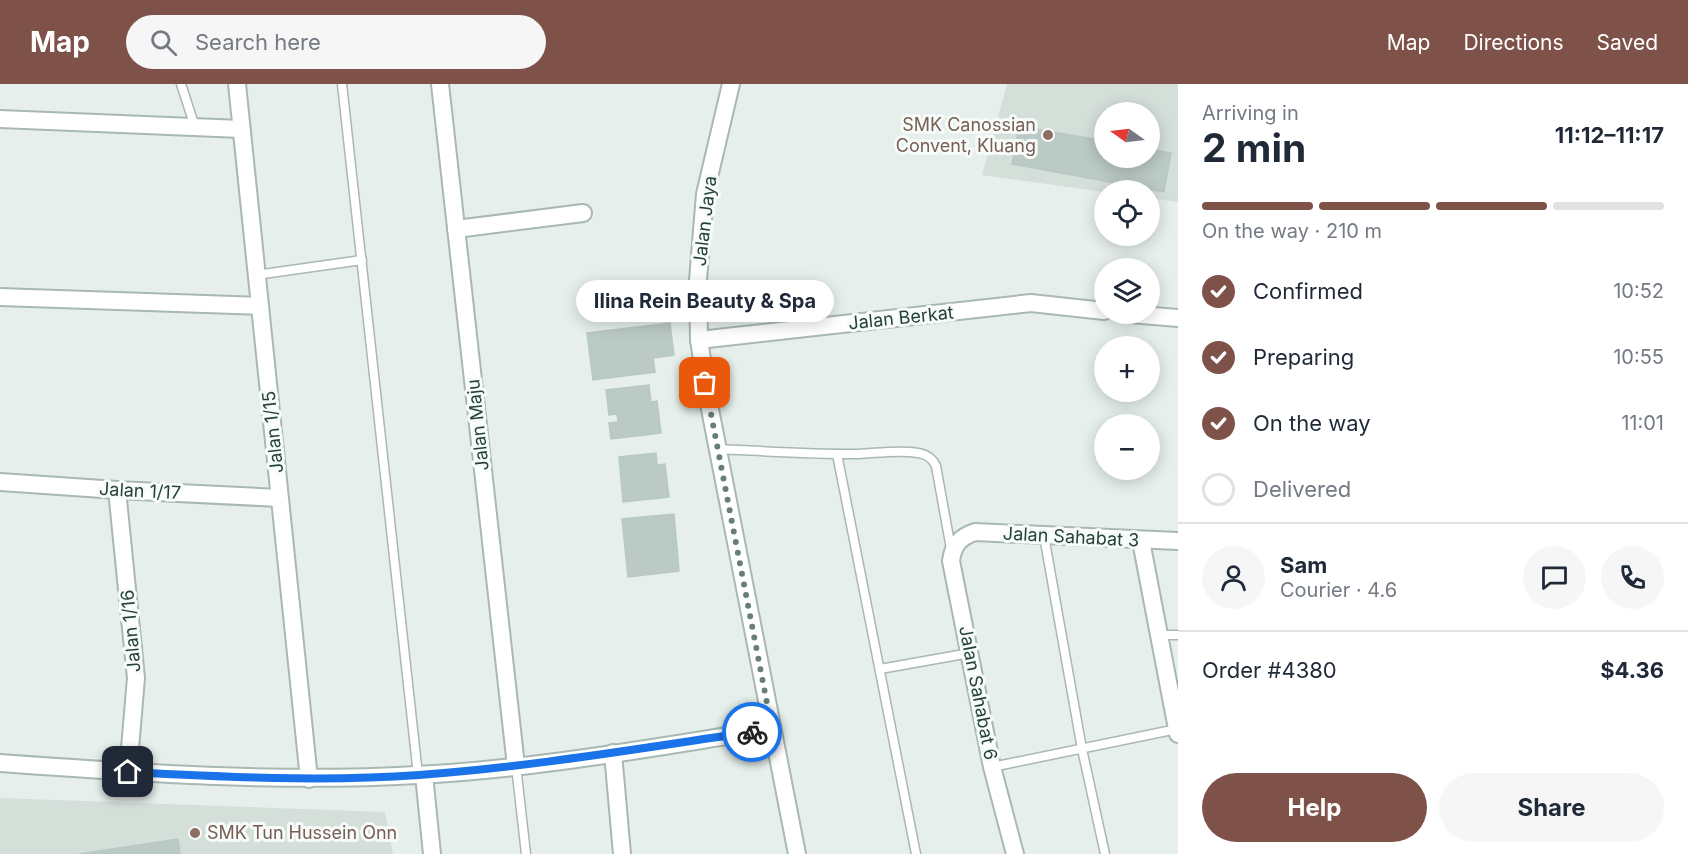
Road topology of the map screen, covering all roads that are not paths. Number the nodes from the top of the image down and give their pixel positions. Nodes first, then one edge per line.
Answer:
1 (181, 84) edge
2 (237, 84) edge
3 (342, 84) edge
4 (440, 84) edge
5 (731, 84) edge
6 (0, 119) edge
7 (195, 128) junction
8 (241, 129) junction
9 (583, 213) dead end
10 (456, 229) junction
11 (362, 260) junction
12 (256, 275) junction
13 (0, 297) edge
14 (260, 306) junction
15 (1094, 310) edge
16 (1160, 316) edge
17 (1178, 318) edge
18 (699, 340) junction
19 (717, 449) junction
20 (837, 454) junction
21 (0, 482) edge
22 (117, 490) junction
23 (279, 498) junction
24 (1044, 536) junction
25 (1141, 541) junction
26 (1178, 541) edge
27 (952, 552) junction
28 (1159, 635) junction
29 (1178, 635) edge
30 (970, 653) junction
31 (880, 669) junction
32 (772, 729) junction
33 (1178, 731) edge
34 (1082, 749) junction
35 (613, 753) junction
36 (0, 763) edge
37 (516, 766) junction
38 (993, 767) junction
39 (128, 772) junction
40 (421, 775) junction
41 (309, 779) junction
42 (432, 854) edge
43 (526, 854) edge
44 (622, 854) edge
45 (797, 854) edge
46 (916, 854) edge
47 (1015, 854) edge
48 (1105, 854) edge

1 - 7 lane
2 - 8 street, Jalan 1/15
3 - 11 lane
4 - 10 street, Jalan Maju
5 - 18 street, Jalan Jaya
6 - 7 street
7 - 8 street
8 - 12 street, Jalan 1/15
9 - 10 street
10 - 37 street, Jalan Maju
11 - 12 lane
11 - 40 lane
12 - 14 street, Jalan 1/15
13 - 14 street
14 - 23 street, Jalan 1/15
15 - 18 street, Jalan Berkat
16 - 17 street
18 - 19 street, Jalan Jaya
19 - 20 lane
19 - 32 street, Jalan Jaya
20 - 27 lane
20 - 31 lane
21 - 22 street, Jalan 1/17
22 - 23 street, Jalan 1/17
22 - 39 street, Jalan 1/16
23 - 41 street, Jalan 1/15
24 - 25 street, Jalan Sahabat 3
24 - 27 street, Jalan Sahabat 3
24 - 34 lane
25 - 26 street, Jalan Sahabat 3
25 - 28 street
27 - 30 street, Jalan Sahabat 6
28 - 29 lane
28 - 33 street
30 - 31 lane
30 - 38 street, Jalan Sahabat 6
31 - 46 lane
32 - 35 street
32 - 45 street, Jalan Jaya
33 - 34 lane
34 - 38 lane
34 - 48 lane
35 - 37 street
35 - 44 street
36 - 39 street
37 - 40 street
37 - 43 lane
38 - 47 street, Jalan Sahabat 6
39 - 41 street
40 - 41 street
40 - 42 street

